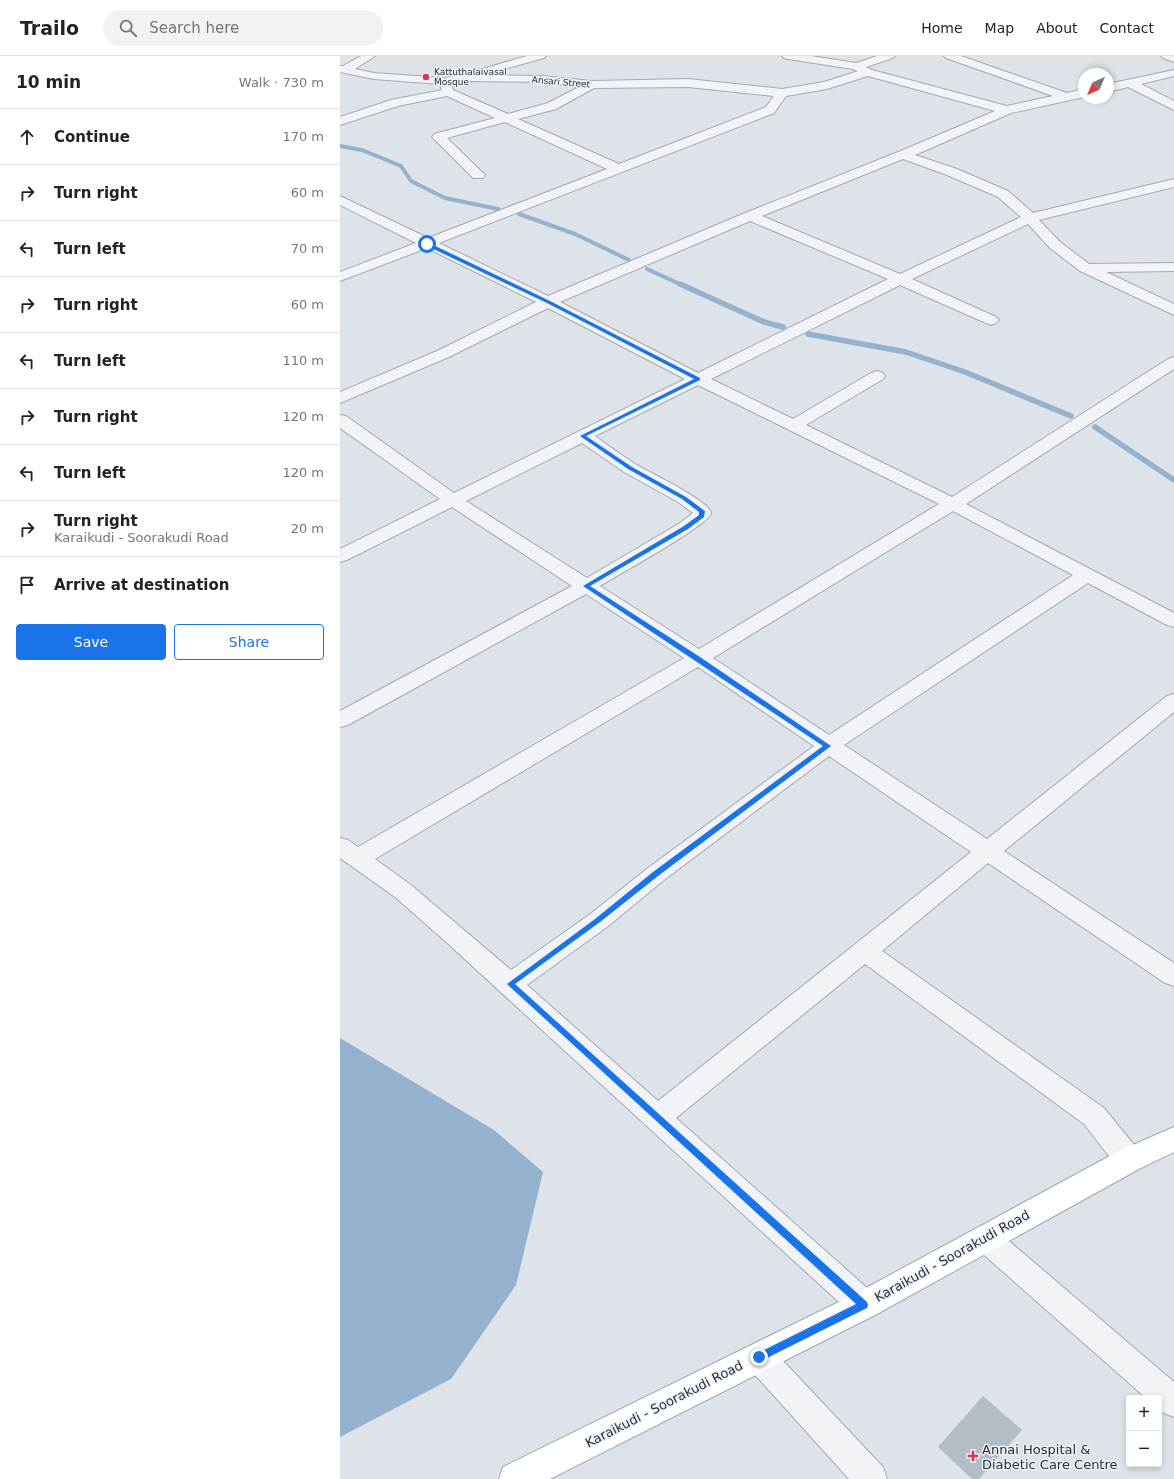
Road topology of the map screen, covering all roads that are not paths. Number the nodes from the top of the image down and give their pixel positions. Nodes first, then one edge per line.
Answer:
1 (369, 56) edge
2 (540, 56) edge
3 (788, 56) edge
4 (890, 56) edge
5 (950, 56) edge
6 (1167, 56) edge
7 (1174, 59) edge
8 (856, 66) junction
9 (343, 69) edge
10 (868, 72) junction
11 (1174, 73) edge
12 (462, 78) junction
13 (1130, 83) junction
14 (592, 85) junction
15 (446, 87) junction
16 (1114, 87) edge
17 (782, 93) junction
18 (1078, 94) edge
19 (1066, 97) junction
20 (1174, 106) edge
21 (1007, 110) junction
22 (505, 118) junction
23 (340, 121) edge
24 (903, 155) junction
25 (619, 169) junction
26 (478, 175) dead end
27 (1174, 183) edge
28 (340, 200) edge
29 (750, 216) junction
30 (1030, 218) junction
31 (427, 244) junction
32 (1174, 267) edge
33 (1086, 268) junction
34 (340, 277) edge
35 (900, 278) junction
36 (548, 302) junction
37 (1174, 310) edge
38 (991, 320) dead end
39 (1174, 362) edge
40 (877, 376) dead end
41 (698, 379) junction
42 (340, 398) edge
43 (340, 420) edge
44 (793, 426) junction
45 (583, 436) junction
46 (453, 500) junction
47 (953, 504) junction
48 (340, 556) edge
49 (1087, 575) junction
50 (586, 586) junction
51 (1174, 621) edge
52 (698, 658) junction
53 (1174, 701) edge
54 (340, 720) edge
55 (828, 746) junction
56 (988, 851) junction
57 (349, 853) edge
58 (864, 951) junction
59 (1174, 976) edge
60 (510, 984) junction
61 (658, 1117) junction
62 (1174, 1139) edge
63 (1129, 1160) junction
64 (985, 1238) junction
65 (864, 1305) junction
66 (759, 1357) junction
67 (1174, 1402) edge
68 (515, 1479) edge
69 (872, 1479) edge

1 - 9 street
2 - 12 street
3 - 8 street
4 - 8 street
5 - 19 street
6 - 7 street
8 - 10 street
9 - 15 street, Ansari Street
10 - 17 street, Ansari Street
10 - 21 street
11 - 13 street
12 - 14 street, Ansari Street
12 - 15 street, Ansari Street
13 - 16 street
13 - 20 street
14 - 17 street, Ansari Street
14 - 22 street
15 - 22 street
15 - 23 street
17 - 25 street
18 - 19 street
19 - 21 street
21 - 24 street
22 - 25 street
22 - 26 street
24 - 29 street
24 - 30 street
25 - 31 street
27 - 30 street
28 - 31 street
29 - 35 street
29 - 36 street
30 - 33 street
30 - 35 street
31 - 34 street
31 - 36 street
32 - 33 street
33 - 37 street
35 - 38 street
35 - 41 street
36 - 41 street
36 - 42 street
39 - 47 street
40 - 44 street
41 - 44 street
41 - 45 street
43 - 46 street
44 - 47 street
45 - 46 street
45 - 50 street
46 - 48 street
46 - 50 street
47 - 49 street
47 - 52 street
49 - 51 street
49 - 55 street
50 - 52 street
50 - 54 street
52 - 55 street
52 - 57 street
53 - 56 street
55 - 56 street
55 - 60 street
56 - 58 street
56 - 59 street
57 - 60 street
58 - 61 street
58 - 63 street
60 - 61 street
61 - 65 street
62 - 63 main road, Karaikudi - Soorakudi Road
63 - 64 main road, Karaikudi - Soorakudi Road
64 - 65 main road, Karaikudi - Soorakudi Road
64 - 67 street
65 - 66 main road, Karaikudi - Soorakudi Road
66 - 68 main road, Karaikudi - Soorakudi Road
66 - 69 street

